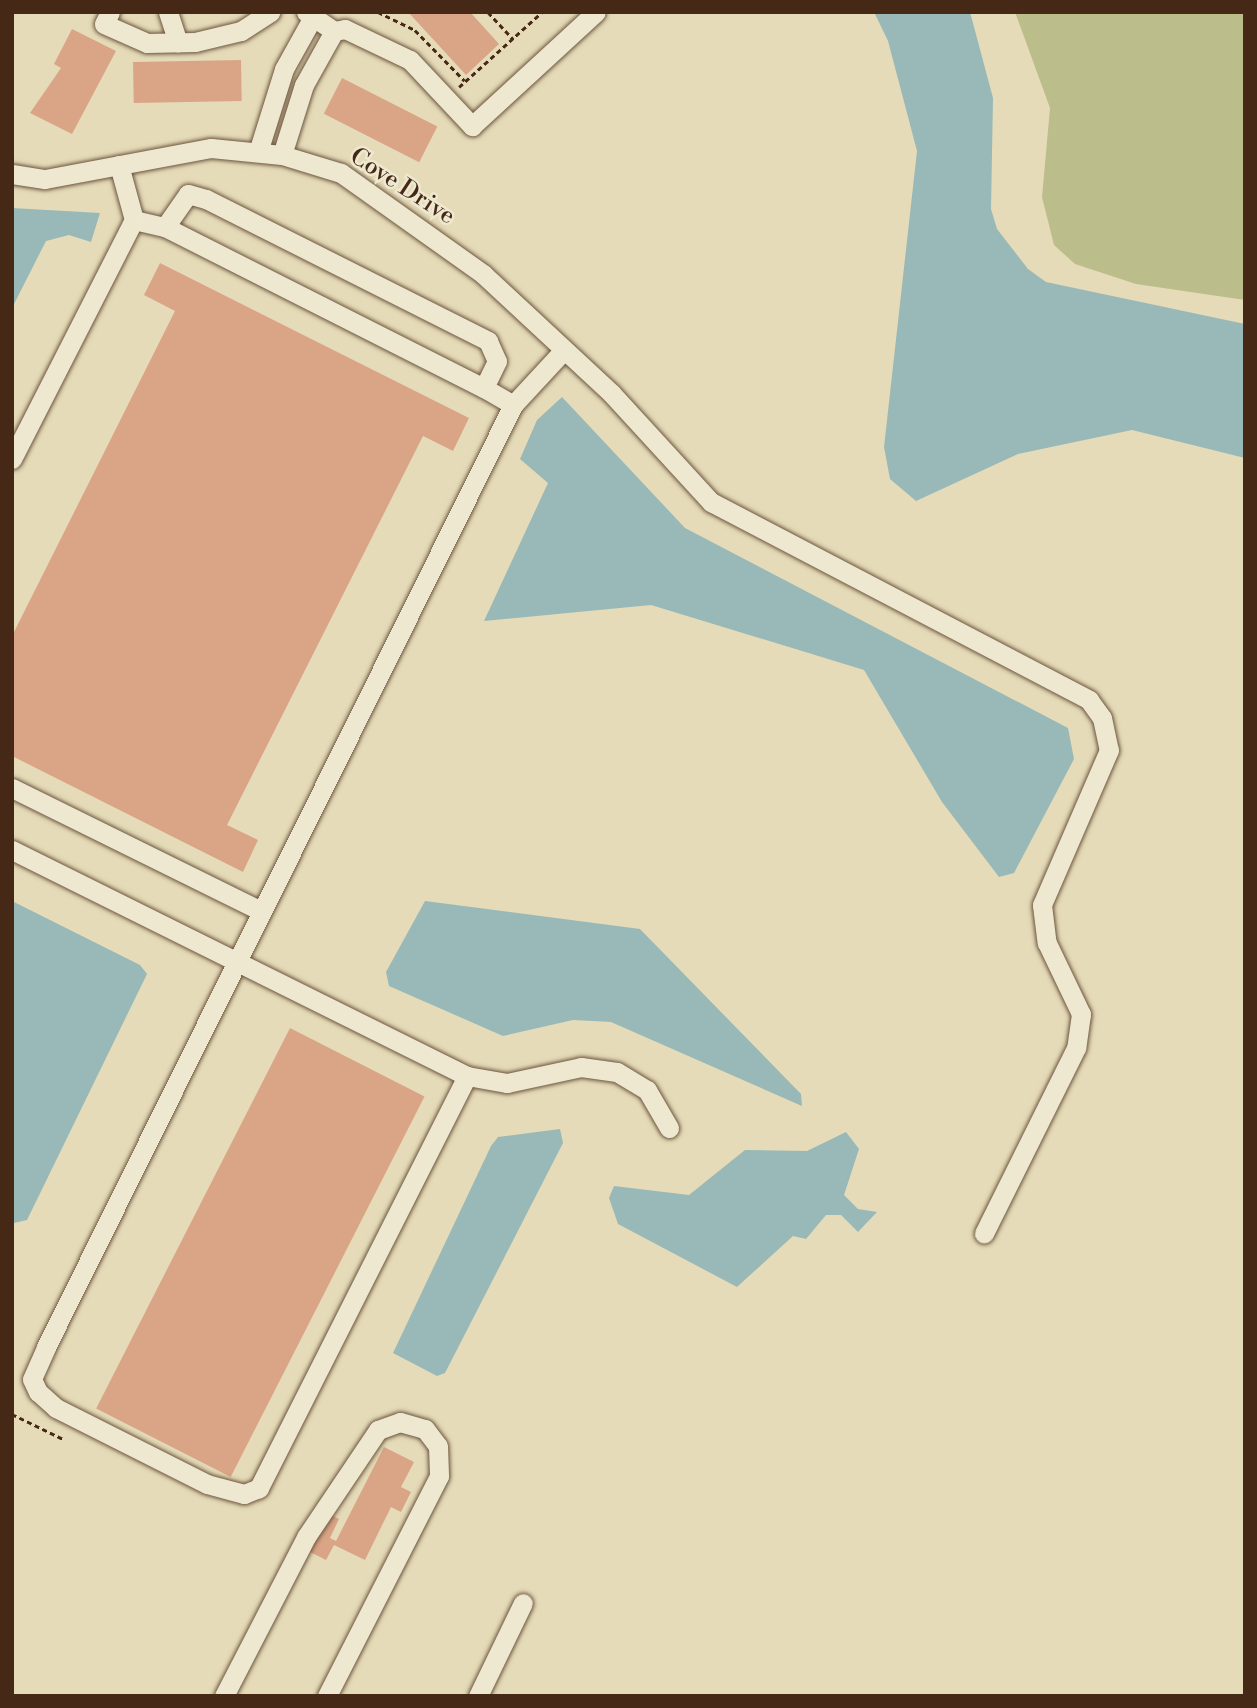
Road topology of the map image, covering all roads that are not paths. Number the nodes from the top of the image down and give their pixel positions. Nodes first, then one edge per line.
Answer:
1 (110, 12) edge
2 (168, 12) edge
3 (270, 12) edge
4 (596, 12) edge
5 (309, 15) edge
6 (342, 24) edge
7 (177, 42) junction
8 (258, 152) junction
9 (282, 155) junction
10 (119, 165) junction
11 (12, 174) edge
12 (134, 220) junction
13 (165, 227) junction
14 (563, 351) junction
15 (484, 388) junction
16 (513, 405) junction
17 (12, 459) edge
18 (12, 788) edge
19 (12, 850) edge
20 (259, 910) junction
21 (233, 961) junction
22 (467, 1076) junction
23 (668, 1128) dead end
24 (984, 1233) dead end
25 (523, 1603) dead end
26 (224, 1696) edge
27 (327, 1696) edge
28 (478, 1696) edge

1 - 7 street
2 - 7 street
3 - 7 street
4 - 6 street
5 - 6 street
5 - 8 street
6 - 9 street
8 - 9 street, Cove Drive
8 - 10 street, Cove Drive
9 - 14 street, Cove Drive
10 - 11 street, Cove Drive
10 - 12 street
12 - 13 street
12 - 17 street
13 - 15 street
13 - 15 street
14 - 16 street
14 - 24 street, Cove Drive
15 - 16 street
16 - 20 street
18 - 20 street
19 - 21 street
20 - 21 street
21 - 22 street
21 - 22 street
22 - 23 street
25 - 28 street
26 - 27 street

